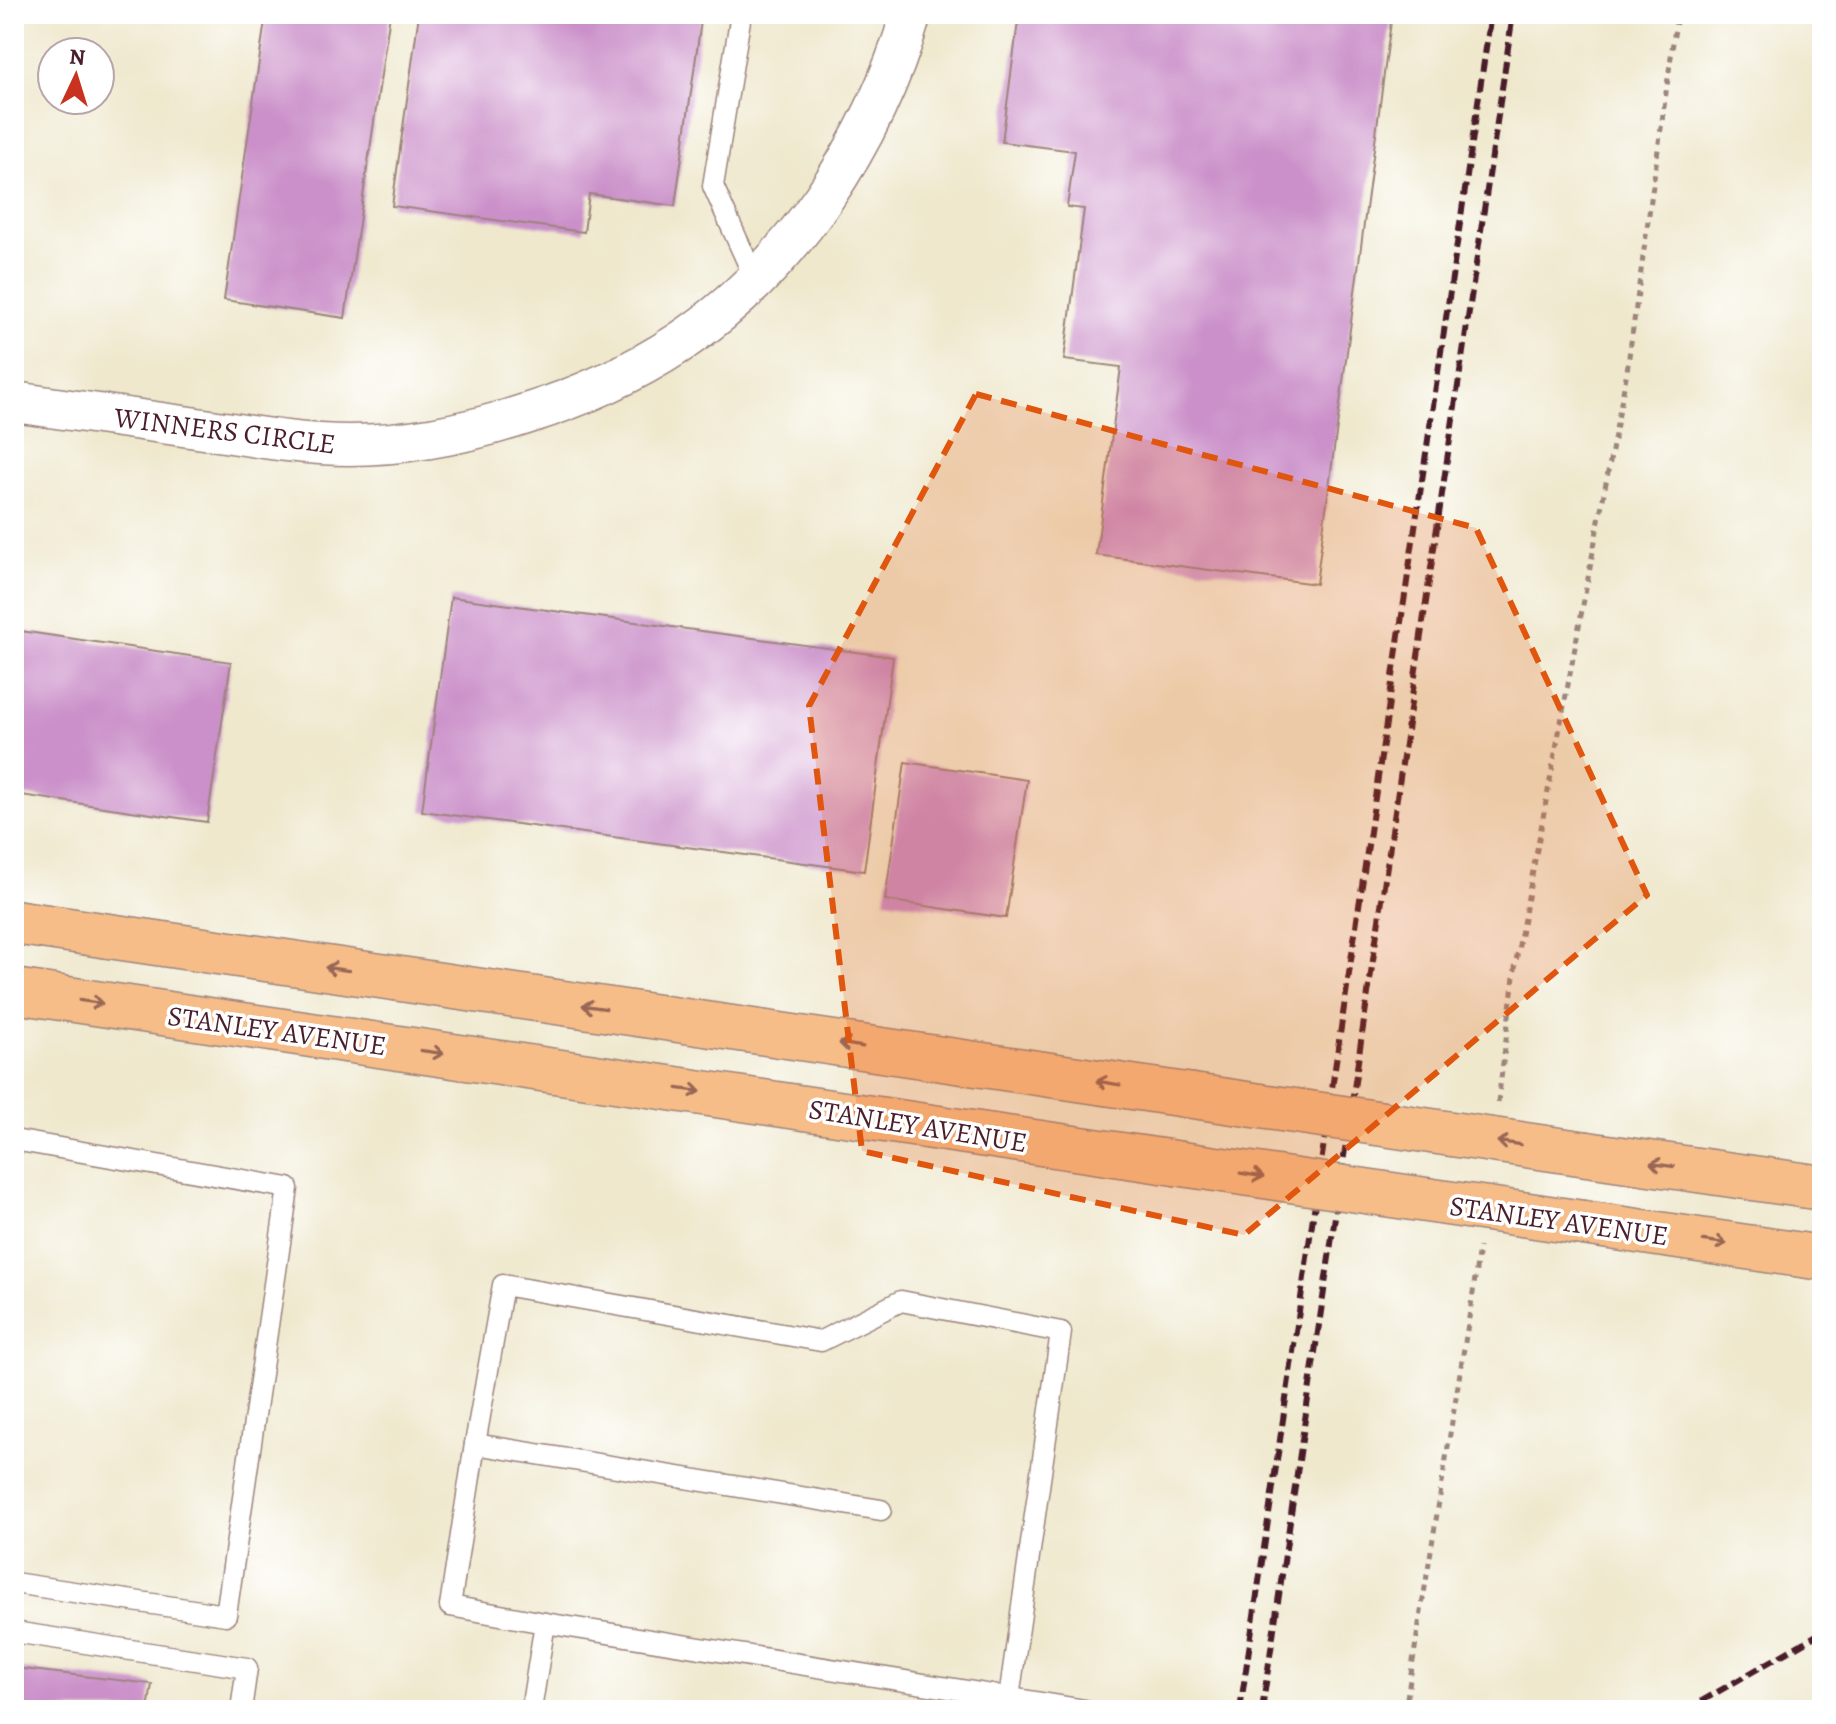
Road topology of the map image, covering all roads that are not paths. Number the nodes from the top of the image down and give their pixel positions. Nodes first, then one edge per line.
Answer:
1 (741, 14) edge
2 (911, 14) edge
3 (755, 279) junction
4 (14, 402) edge
5 (14, 922) edge
6 (14, 991) edge
7 (14, 1140) edge
8 (1822, 1188) edge
9 (1822, 1258) edge
10 (475, 1444) junction
11 (881, 1510) dead end
12 (14, 1583) edge
13 (545, 1623) junction
14 (14, 1632) edge
15 (1009, 1698) junction
16 (241, 1710) edge
17 (531, 1710) edge
18 (1085, 1710) edge

1 - 3 lane
2 - 3 street, WINNERS CIRCLE
3 - 4 street, WINNERS CIRCLE
8 -> 5 main road, bridge
6 -> 9 main road, STANLEY AVENUE, bridge
7 - 12 lane
10 - 11 lane
10 - 13 lane
10 - 15 lane
13 - 15 lane
13 - 17 lane
14 - 16 lane
15 - 18 lane

